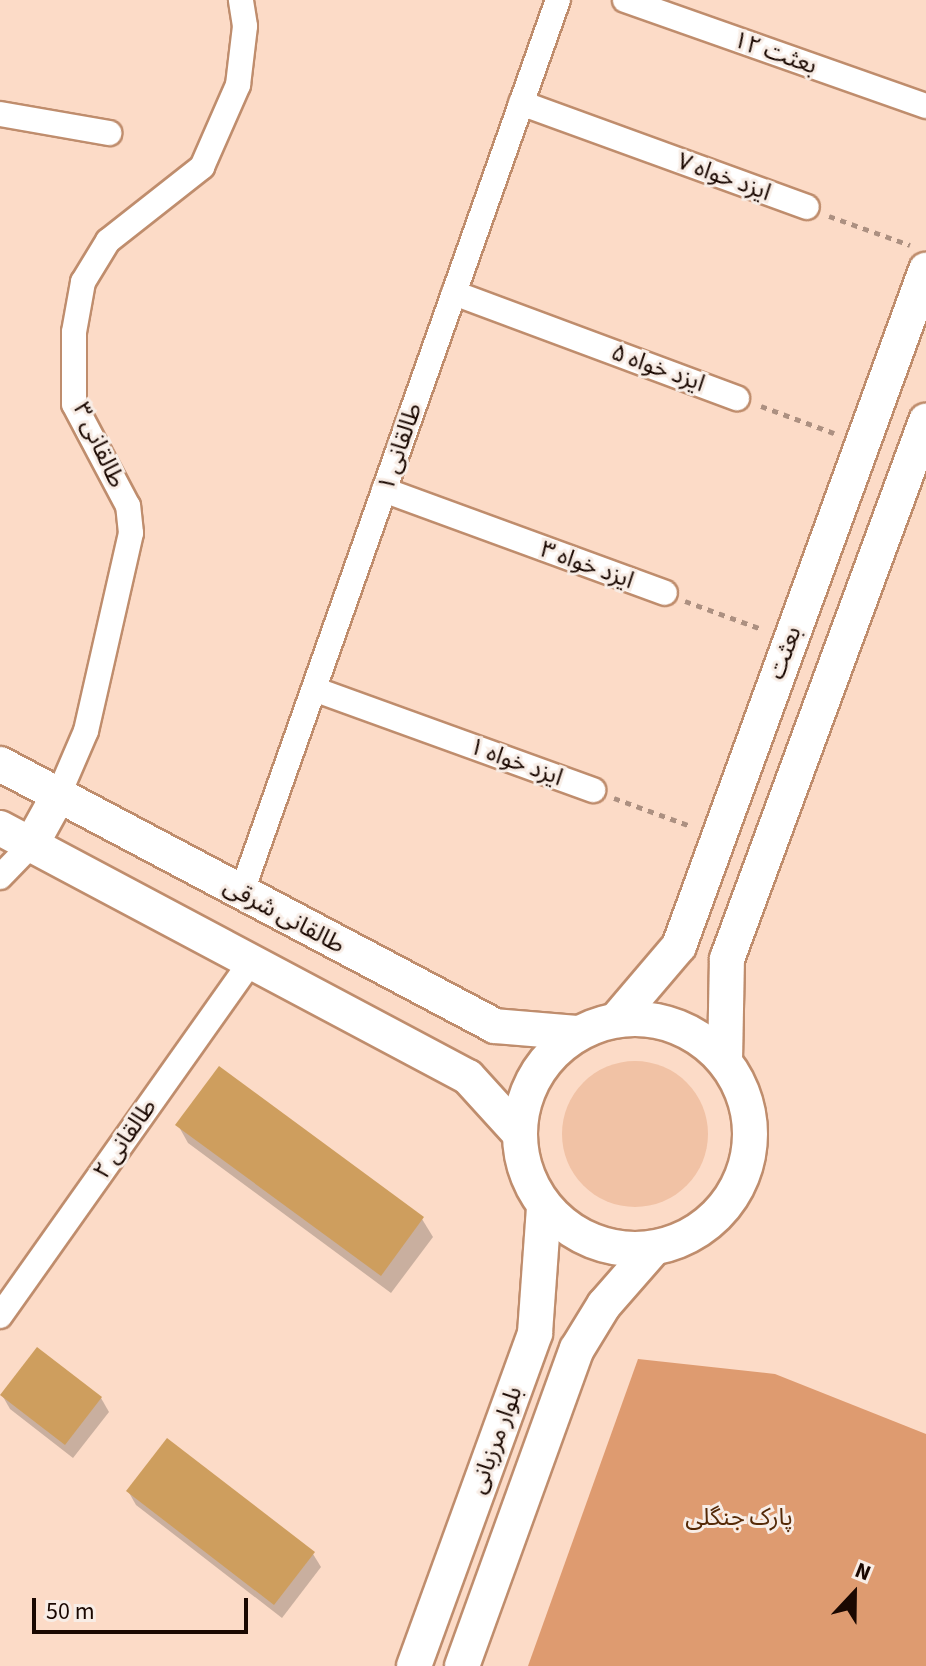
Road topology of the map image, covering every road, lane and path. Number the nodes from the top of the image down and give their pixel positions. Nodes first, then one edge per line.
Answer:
1 (241, 0) edge
2 (558, 0) edge
3 (625, 0) edge
4 (521, 103) junction
5 (926, 106) edge
6 (0, 114) edge
7 (109, 133) dead end
8 (807, 207) joint
9 (926, 251) edge
10 (926, 270) edge
11 (454, 293) junction
12 (737, 398) joint
13 (926, 421) edge
14 (862, 443) junction
15 (384, 490) junction
16 (665, 593) joint
17 (789, 639) junction
18 (314, 689) junction
19 (0, 764) edge
20 (593, 790) joint
21 (58, 796) junction
22 (0, 828) edge
23 (718, 837) junction
24 (31, 845) junction
25 (0, 877) edge
26 (241, 894) junction
27 (251, 962) junction
28 (616, 1020) junction
29 (578, 1033) junction
30 (725, 1061) junction
31 (518, 1132) junction
32 (544, 1208) junction
33 (653, 1249) junction
34 (0, 1316) edge
35 (414, 1666) edge
36 (462, 1666) edge

1 - 21 street, طالقانی ۳
2 - 4 street, طالقانی ۱
3 - 5 street, بعثت ۱۲
4 - 8 street, ایزد خواه ۷
4 - 11 street, طالقانی ۱
6 - 7 street
8 - 9 path
10 - 14 main road, بعثت
11 - 12 street, ایزد خواه ۵
11 - 15 street, طالقانی ۱
12 - 14 path
13 - 30 main road
14 - 17 main road, بعثت
15 - 16 street, ایزد خواه ۳
15 - 18 street, طالقانی ۱
16 - 17 path, ایزد خواه ۳
17 - 23 main road, بعثت
18 - 20 street, ایزد خواه ۱
18 - 26 street, طالقانی ۱
19 - 21 main road, طالقانی شرقی
20 - 23 path, ایزد خواه ۱
21 - 24 main road
21 - 26 main road, طالقانی شرقی
22 - 24 main road
23 - 28 main road, بعثت
24 - 25 street
24 - 27 main road
26 - 29 main road, طالقانی شرقی
27 - 31 main road
27 - 34 street, طالقانی ۲
28 - 29 main road
28 - 30 main road
29 - 31 main road
30 - 33 main road
31 - 32 main road
32 - 33 main road
32 - 35 main road, بلوار مرزبانی
33 - 36 main road, بلوار مرزبانی

